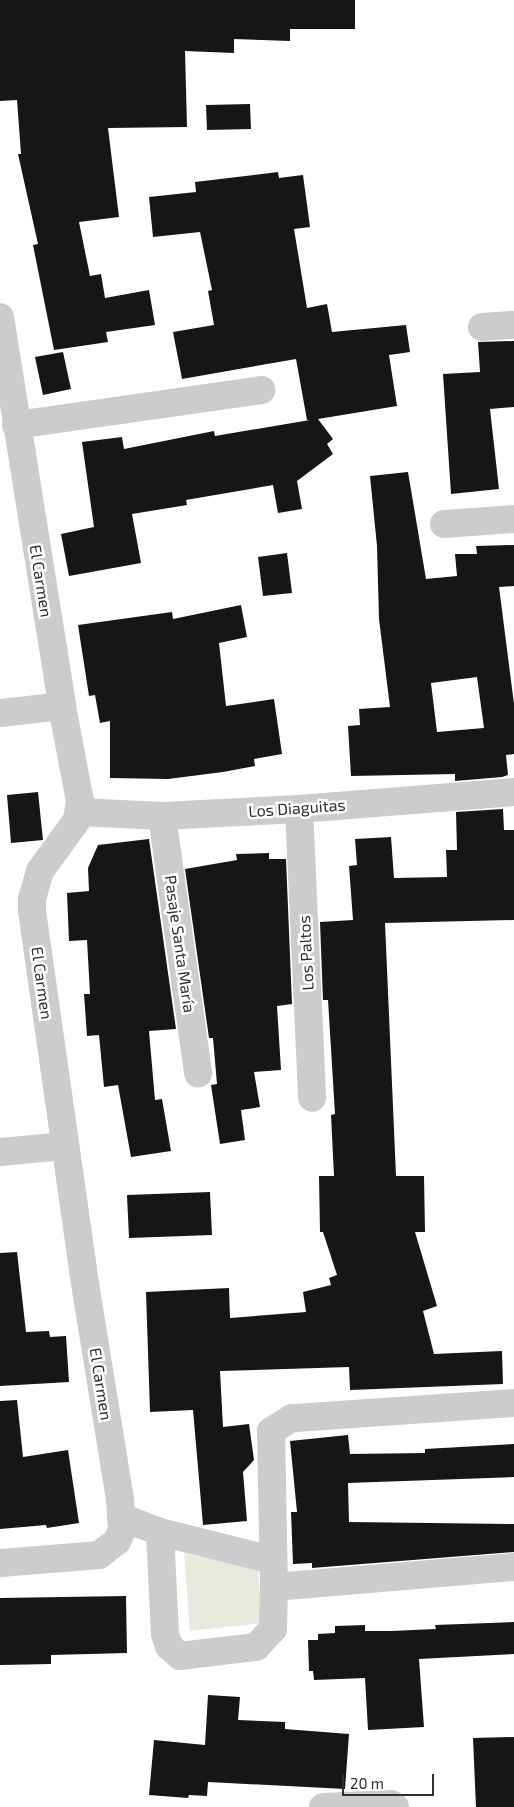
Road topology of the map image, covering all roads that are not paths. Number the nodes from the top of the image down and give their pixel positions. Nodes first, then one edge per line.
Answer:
1 (0, 317) edge
2 (514, 325) edge
3 (482, 327) dead end
4 (262, 390) dead end
5 (5, 394) edge
6 (16, 425) junction
7 (514, 519) edge
8 (444, 524) dead end
9 (62, 706) junction
10 (0, 713) edge
11 (514, 792) edge
12 (299, 809) junction
13 (79, 812) junction
14 (162, 816) junction
15 (198, 1074) dead end
16 (312, 1098) dead end
17 (64, 1146) junction
18 (0, 1152) edge
19 (514, 1403) edge
20 (121, 1517) junction
21 (160, 1532) junction
22 (272, 1560) junction
23 (0, 1563) edge
24 (514, 1567) edge
25 (274, 1587) junction
26 (323, 1807) edge
27 (394, 1807) edge

1 - 5 street, El Carmen
2 - 3 street
4 - 6 street
5 - 6 street, El Carmen
6 - 9 street, El Carmen
7 - 8 street
9 - 10 street
9 - 13 street, El Carmen
11 - 12 street, Los Diaguitas
12 - 14 street, Los Diaguitas
12 - 16 street, Los Paltos
13 - 14 street, Los Diaguitas
13 - 17 street, El Carmen
14 - 15 street, Pasaje Santa María
17 - 18 street
17 - 20 street, El Carmen
19 - 22 street
20 - 21 street
20 - 23 street, El Carmen
21 - 22 street
21 - 25 street
22 - 25 street
24 - 25 street
26 - 27 street

